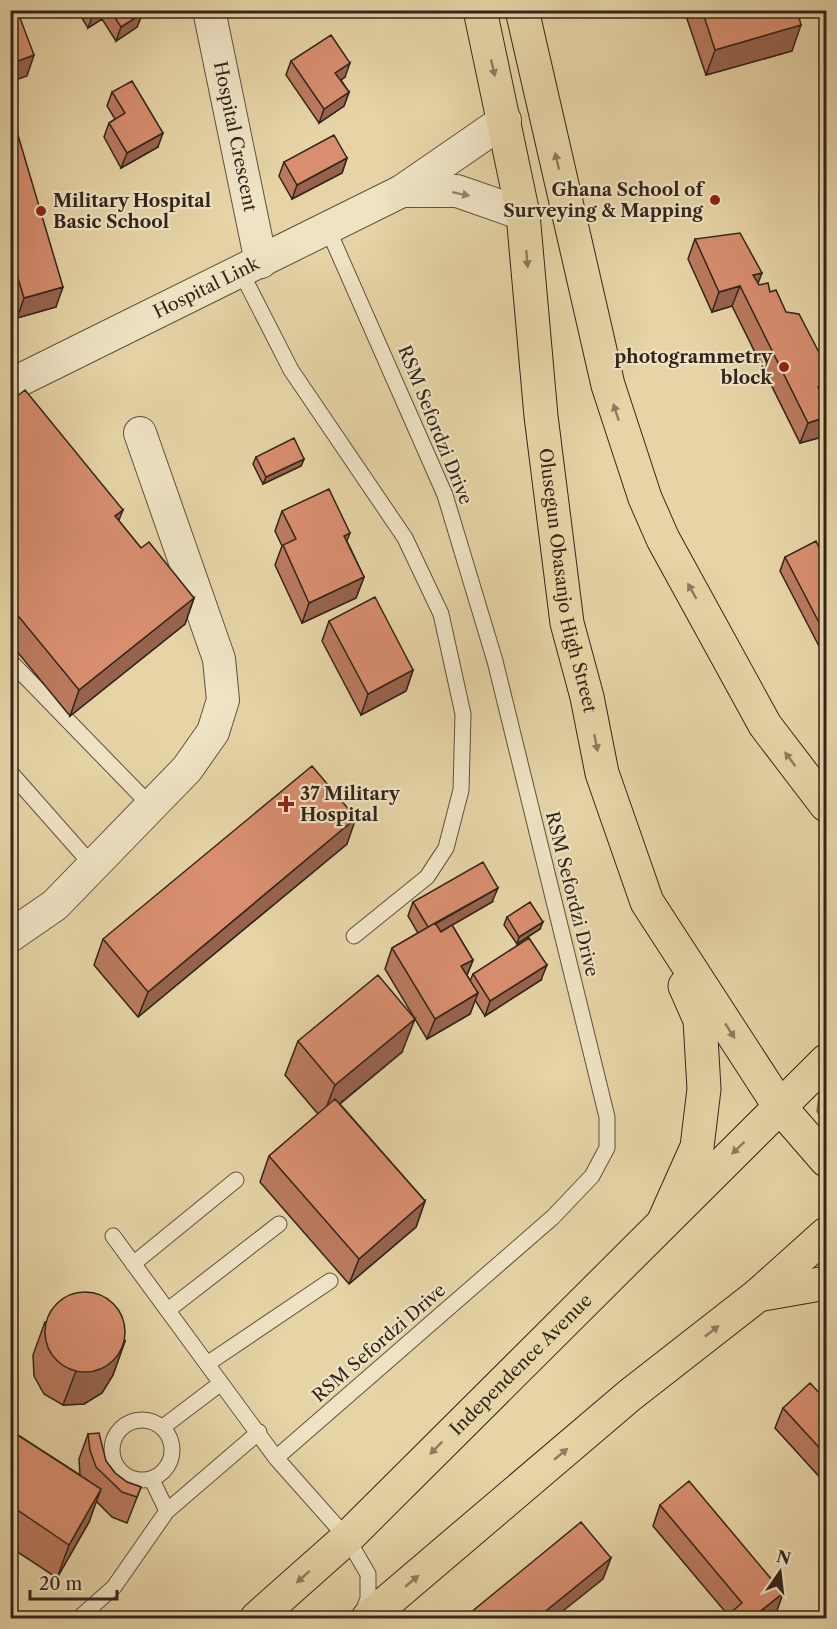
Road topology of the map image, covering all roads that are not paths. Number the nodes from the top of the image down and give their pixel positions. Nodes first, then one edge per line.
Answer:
1 (209, 10) edge
2 (480, 10) edge
3 (522, 10) edge
4 (505, 120) junction
5 (402, 191) junction
6 (523, 214) junction
7 (327, 227) junction
8 (250, 267) junction
9 (10, 385) edge
10 (140, 433) dead end
11 (10, 661) edge
12 (10, 772) edge
13 (826, 805) edge
14 (151, 806) junction
15 (93, 866) junction
16 (647, 902) junction
17 (10, 936) edge
18 (354, 936) dead end
19 (826, 1061) edge
20 (780, 1107) junction
21 (826, 1160) edge
22 (236, 1180) dead end
23 (664, 1221) junction
24 (279, 1224) dead end
25 (826, 1234) edge
26 (113, 1236) dead end
27 (133, 1264) junction
28 (330, 1281) dead end
29 (826, 1283) edge
30 (758, 1295) junction
31 (168, 1310) junction
32 (207, 1364) junction
33 (221, 1383) junction
34 (163, 1427) junction
35 (259, 1432) junction
36 (276, 1458) junction
37 (152, 1480) junction
38 (168, 1511) junction
39 (347, 1538) junction
40 (78, 1618) edge
41 (257, 1618) edge
42 (360, 1618) edge
43 (368, 1618) edge

1 - 8 street, Hospital Crescent
2 -> 4 main road, Olusegun Obasanjo High Street
13 -> 3 main road
4 - 5 street, Hospital Link
4 - 6 main road, Olusegun Obasanjo High Street
5 -> 6 street, Hospital Link
5 - 7 street, Hospital Link
6 -> 16 main road, Olusegun Obasanjo High Street
7 - 8 street, Hospital Link
7 - 36 lane, RSM Sefordzi Drive
8 - 9 street, Hospital Link
8 - 18 lane
10 - 14 street
11 - 14 lane
12 - 15 lane
14 - 15 street
15 - 17 street
16 -> 20 main road, Olusegun Obasanjo High Street
16 - 23 main road
19 - 20 main road, Independence Avenue
20 - 21 main road, Olusegun Obasanjo High Street
20 -> 23 main road, Independence Avenue
22 - 27 lane
23 -> 39 main road, Independence Avenue
24 - 31 lane
25 - 30 main road
26 - 27 lane
27 - 31 lane
28 - 32 lane
29 - 30 main road
43 -> 30 main road
31 - 32 lane
32 - 33 lane
33 - 34 lane
33 - 35 lane
34 - 37 lane
34 - 37 lane
35 - 36 lane
35 - 38 lane
36 - 39 lane
37 - 38 lane
38 - 40 lane
39 -> 41 main road, Independence Avenue
39 - 42 lane

